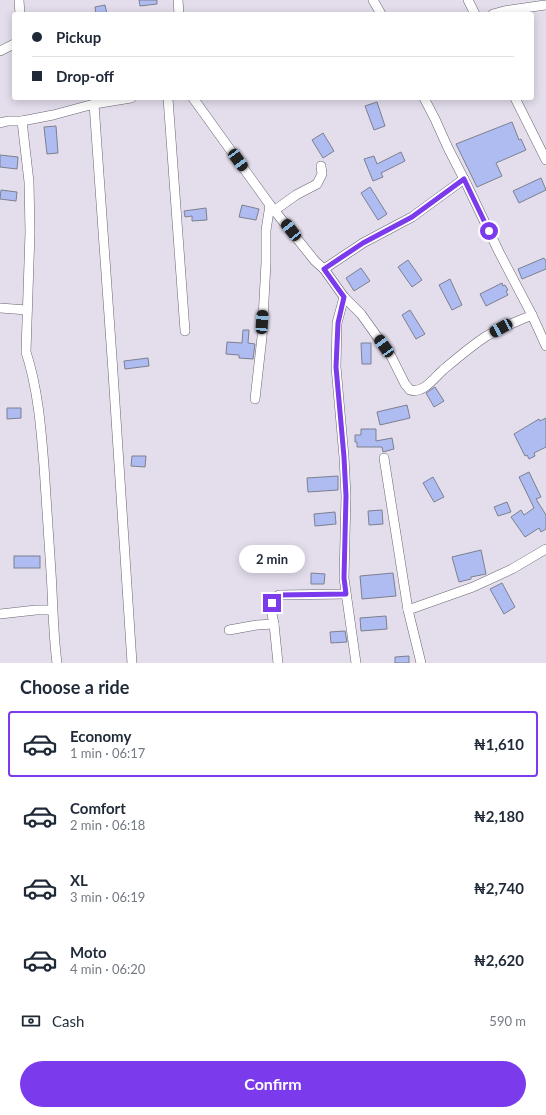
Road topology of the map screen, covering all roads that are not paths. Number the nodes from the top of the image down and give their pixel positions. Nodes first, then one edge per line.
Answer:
1 (19, 0) edge
2 (178, 0) edge
3 (373, 0) edge
4 (468, 0) edge
5 (544, 4) edge
6 (20, 12) edge
7 (179, 12) edge
8 (380, 12) edge
9 (474, 12) edge
10 (498, 12) edge
11 (12, 45) edge
12 (0, 51) edge
13 (119, 100) edge
14 (168, 100) edge
15 (194, 100) edge
16 (425, 100) edge
17 (516, 100) edge
18 (94, 104) junction
19 (22, 121) junction
20 (0, 123) edge
21 (546, 160) edge
22 (321, 166) dead end
23 (464, 179) junction
24 (272, 208) junction
25 (324, 269) junction
26 (344, 297) junction
27 (0, 308) edge
28 (27, 310) junction
29 (532, 315) junction
30 (186, 331) dead end
31 (546, 346) edge
32 (255, 399) dead end
33 (384, 458) dead end
34 (546, 549) edge
35 (346, 594) junction
36 (52, 610) junction
37 (408, 610) junction
38 (0, 614) edge
39 (274, 624) junction
40 (229, 630) dead end
41 (57, 663) edge
42 (132, 663) edge
43 (278, 663) edge
44 (356, 663) edge
45 (421, 663) edge

1 - 6 street
2 - 7 street
3 - 8 street
4 - 9 street
5 - 10 street
11 - 12 street
13 - 18 street
14 - 30 street
15 - 24 street
16 - 23 street
17 - 21 street
18 - 19 street
18 - 42 street
19 - 20 street
19 - 28 street
22 - 24 street
23 - 25 street
23 - 29 street
24 - 25 street
24 - 32 street
25 - 26 street
26 - 29 street
26 - 35 street
27 - 28 street
28 - 36 street
29 - 31 street
33 - 37 street
34 - 37 street
35 - 39 street
35 - 44 street
36 - 38 street
36 - 41 street
37 - 45 street
39 - 40 street
39 - 43 street

